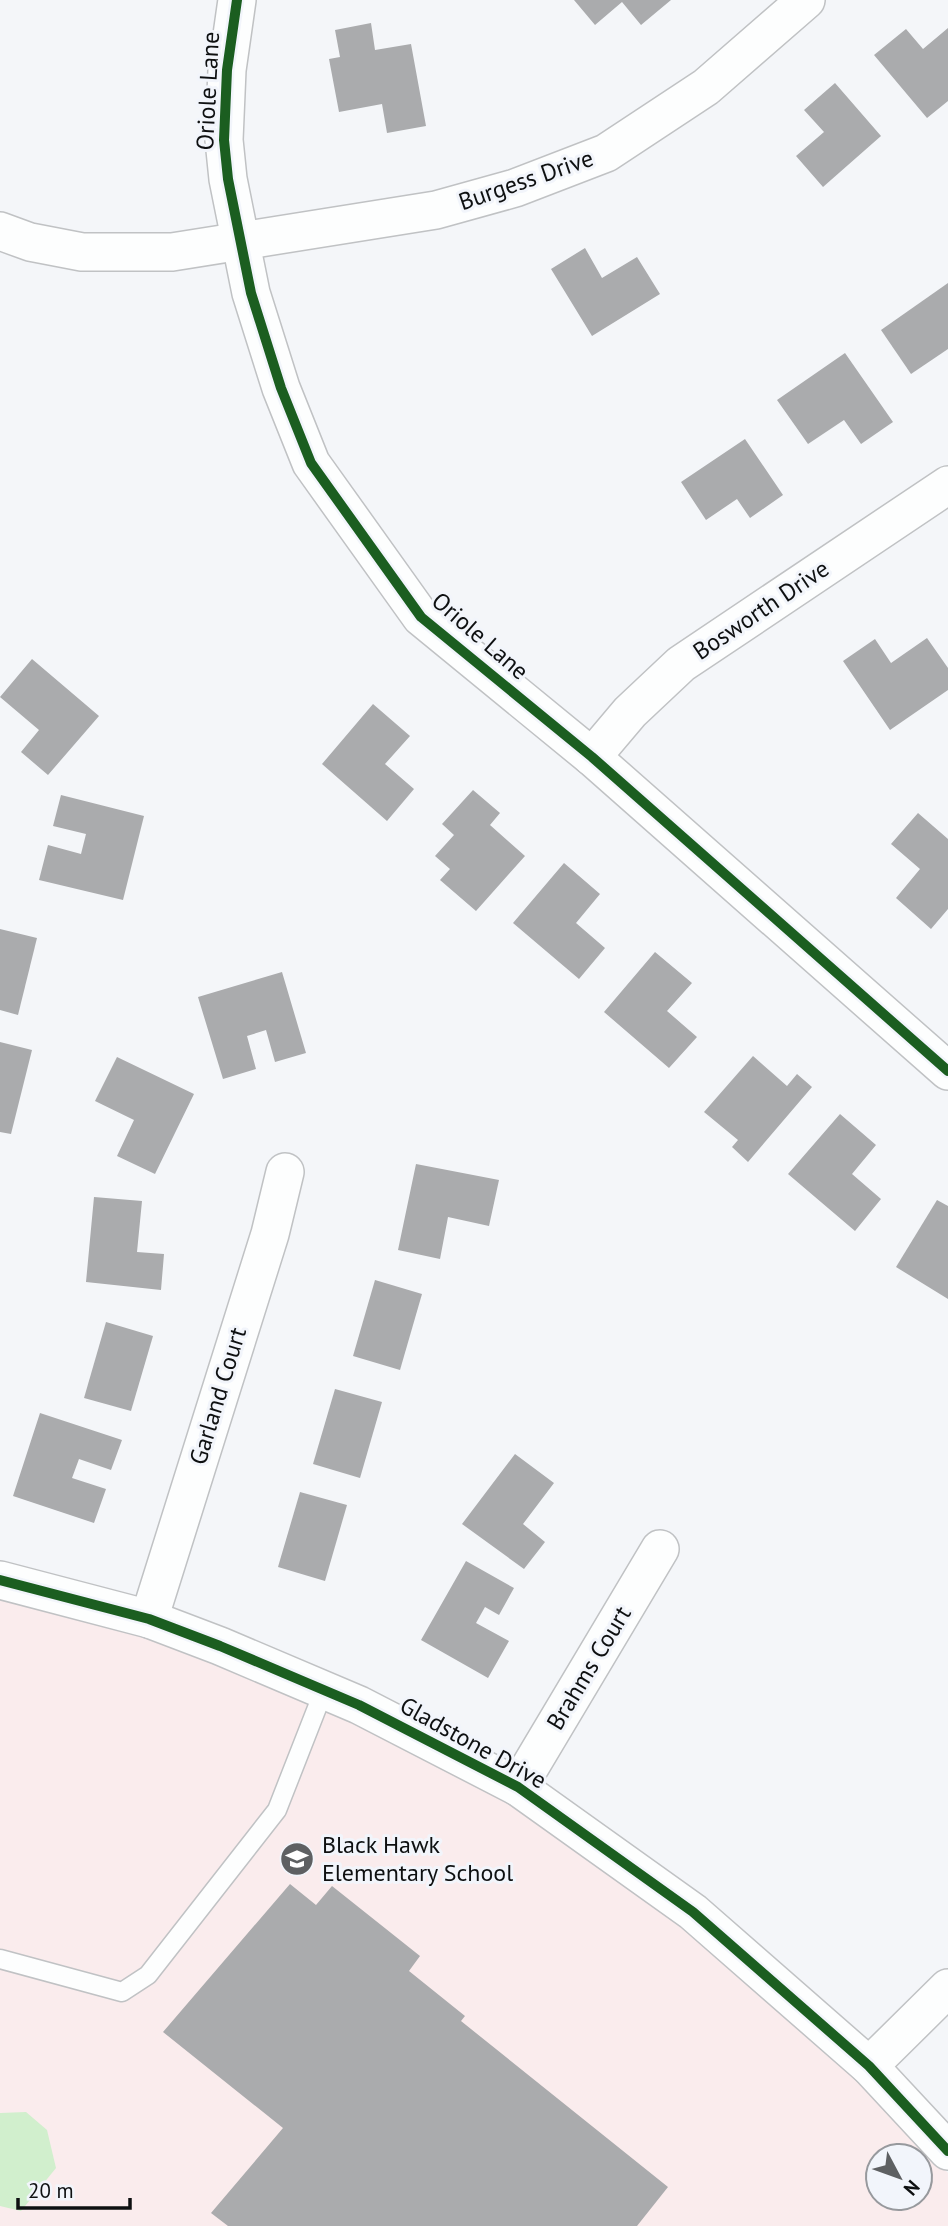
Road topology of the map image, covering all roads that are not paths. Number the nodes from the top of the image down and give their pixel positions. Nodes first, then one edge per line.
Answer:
1 (237, 0) edge
2 (806, 0) edge
3 (0, 231) edge
4 (238, 242) junction
5 (948, 485) edge
6 (592, 757) junction
7 (948, 1071) edge
8 (285, 1172) dead end
9 (660, 1549) dead end
10 (0, 1580) edge
11 (149, 1619) junction
12 (324, 1690) junction
13 (518, 1787) junction
14 (0, 1959) edge
15 (948, 1988) edge
16 (869, 2066) junction
17 (948, 2151) edge

1 - 4 street, Oriole Lane
2 - 4 street, Burgess Drive
3 - 4 street, Burgess Drive
4 - 6 street, Oriole Lane
5 - 6 street, Bosworth Drive
6 - 7 street, Oriole Lane
8 - 11 street, Garland Court
9 - 13 street, Brahms Court
10 - 11 street, Gladstone Drive
11 - 12 street, Gladstone Drive
12 - 13 street, Gladstone Drive
12 - 14 lane
13 - 16 street, Gladstone Drive
15 - 16 street
16 - 17 street, Gladstone Drive

